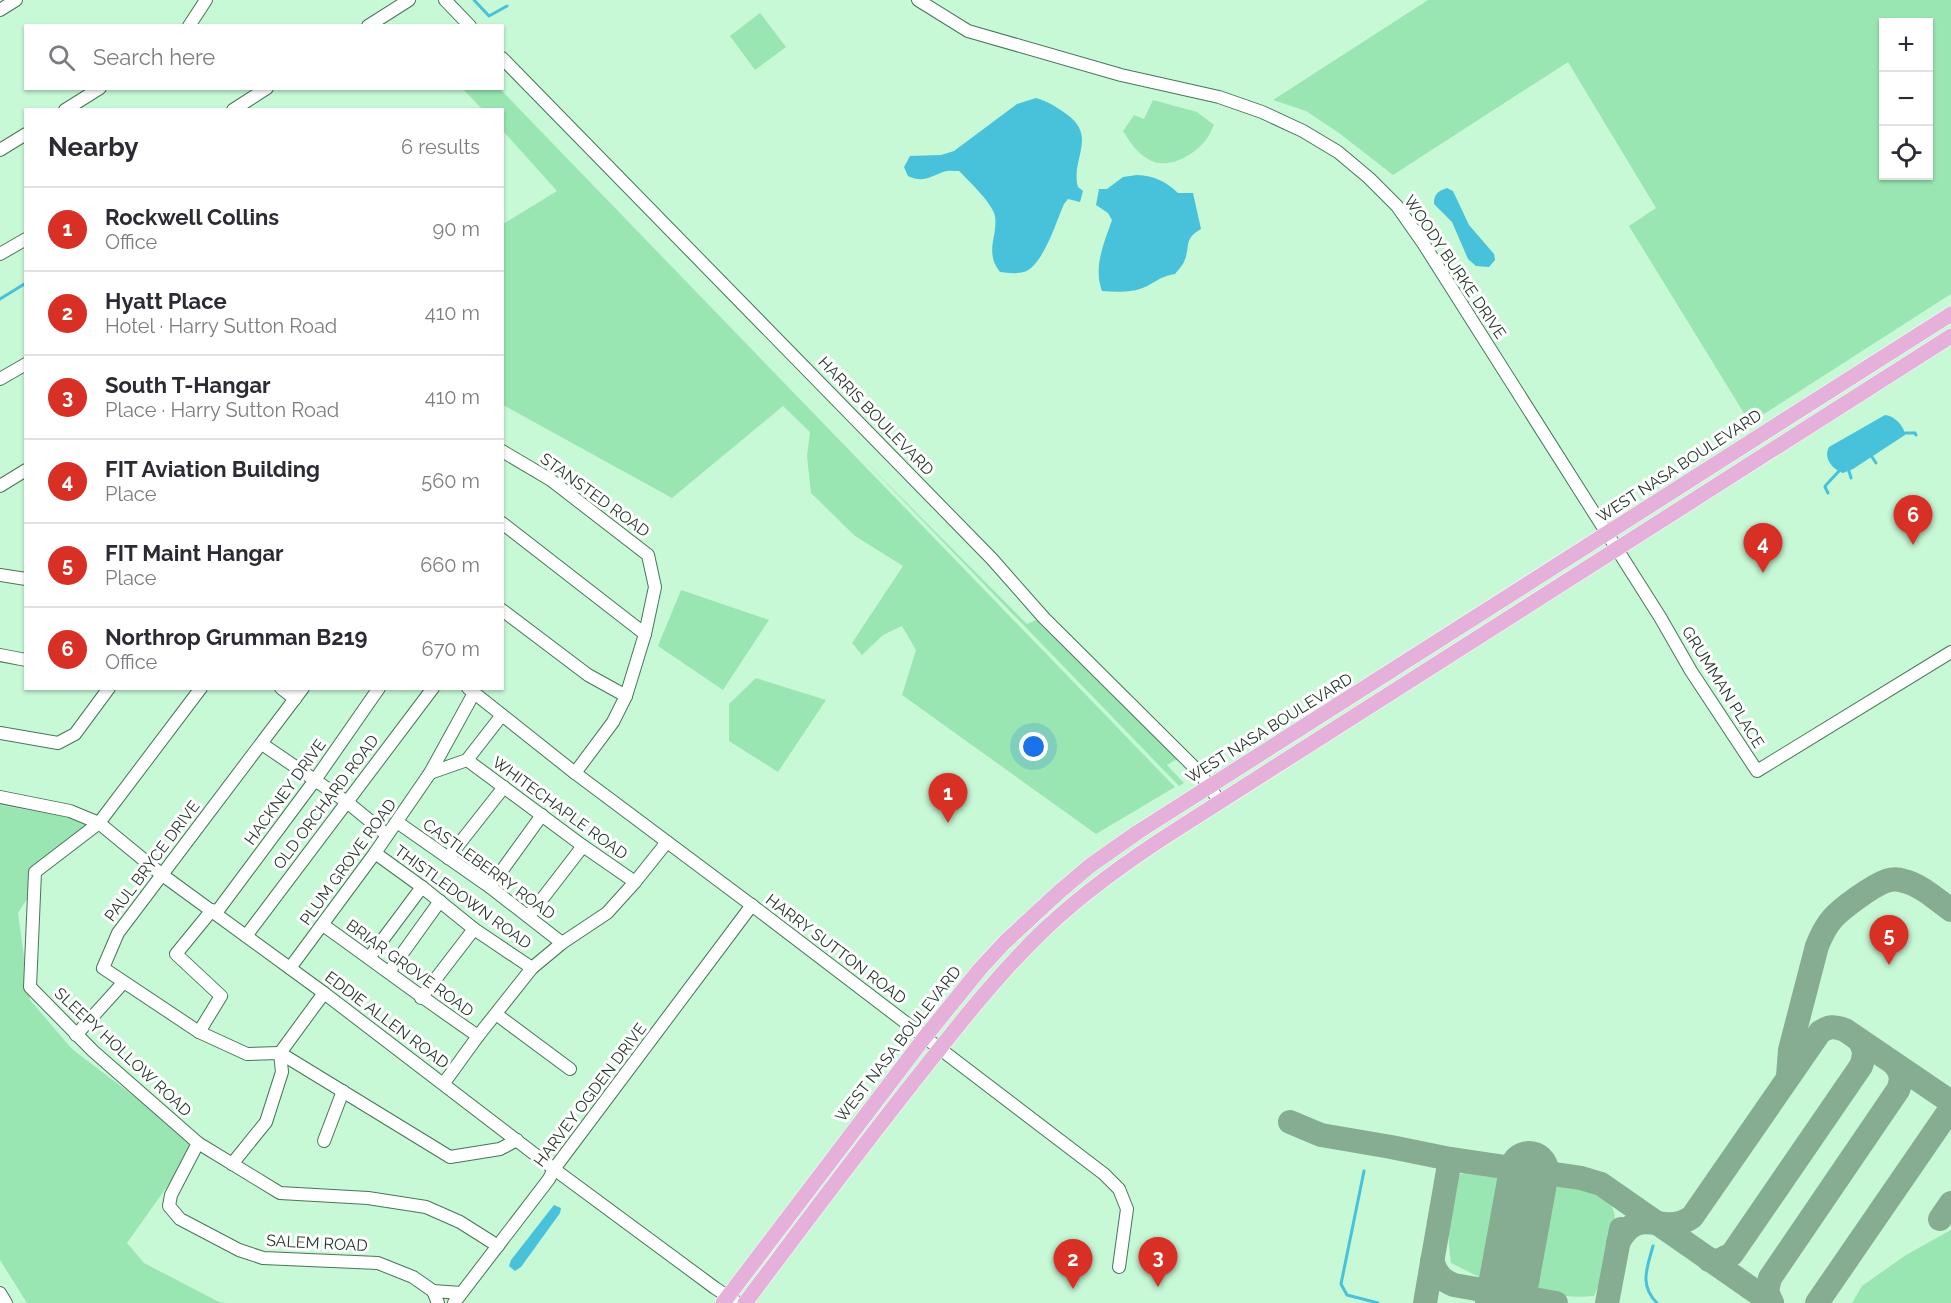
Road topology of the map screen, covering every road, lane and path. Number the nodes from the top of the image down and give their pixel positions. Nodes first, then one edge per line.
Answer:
1 (16, 0) edge
2 (206, 0) edge
3 (409, 0) edge
4 (446, 0) edge
5 (918, 0) edge
6 (0, 10) edge
7 (190, 24) edge
8 (371, 24) edge
9 (468, 24) edge
10 (504, 60) edge
11 (97, 90) edge
12 (264, 90) edge
13 (69, 108) edge
14 (236, 108) edge
15 (24, 135) edge
16 (0, 150) edge
17 (24, 239) edge
18 (0, 254) edge
19 (1951, 314) edge
20 (1951, 336) edge
21 (24, 365) edge
22 (0, 379) edge
23 (504, 452) edge
24 (24, 471) edge
25 (0, 486) edge
26 (504, 526) edge
27 (1606, 534) junction
28 (1617, 550) junction
29 (0, 575) edge
30 (24, 579) edge
31 (504, 612) edge
32 (645, 634) junction
33 (1951, 652) edge
34 (0, 655) edge
35 (24, 660) edge
36 (108, 690) edge
37 (199, 690) edge
38 (283, 690) edge
39 (302, 690) edge
40 (378, 690) edge
41 (431, 690) edge
42 (471, 691) edge
43 (626, 696) junction
44 (295, 699) junction
45 (1333, 708) junction
46 (502, 715) junction
47 (1343, 724) junction
48 (0, 733) edge
49 (262, 744) junction
50 (467, 760) junction
51 (430, 773) junction
52 (575, 773) junction
53 (315, 780) junction
54 (1210, 786) junction
55 (504, 787) junction
56 (0, 796) edge
57 (347, 802) junction
58 (1220, 802) junction
59 (542, 815) junction
60 (397, 822) junction
61 (99, 823) junction
62 (387, 835) junction
63 (667, 842) junction
64 (583, 846) junction
65 (375, 853) junction
66 (448, 858) junction
67 (161, 874) junction
68 (635, 882) junction
69 (422, 887) junction
70 (490, 887) junction
71 (440, 901) junction
72 (752, 905) junction
73 (214, 911) junction
74 (529, 916) junction
75 (323, 925) junction
76 (474, 929) junction
77 (246, 936) junction
78 (562, 943) junction
79 (369, 958) junction
80 (290, 968) junction
81 (532, 968) junction
82 (389, 972) junction
83 (123, 983) junction
84 (324, 993) junction
85 (421, 998) junction
86 (496, 1014) junction
87 (199, 1032) junction
88 (76, 1035) junction
89 (478, 1036) junction
90 (925, 1037) junction
91 (940, 1048) junction
92 (280, 1053) junction
93 (570, 1069) dead end
94 (444, 1083) junction
95 (343, 1091) junction
96 (517, 1140) junction
97 (324, 1141) dead end
98 (198, 1143) junction
99 (232, 1164) junction
100 (554, 1169) junction
101 (498, 1246) junction
102 (1119, 1267) dead end
103 (0, 1293) edge
104 (436, 1297) edge
105 (458, 1298) edge
106 (730, 1301) edge
107 (6, 1303) edge
108 (745, 1303) edge

1 - 6 street
2 - 7 street
3 - 8 street
4 - 9 street
5 - 27 street, WOODY BURKE DRIVE
10 - 54 street, HARRIS BOULEVARD
11 - 13 street
12 - 14 street
15 - 16 street
17 - 18 street
19 - 27 main road, WEST NASA BOULEVARD
20 - 28 main road
21 - 22 street
23 - 32 street, STANSTED ROAD
24 - 25 street
26 - 32 street
27 - 28 street, WOODY BURKE DRIVE
27 - 45 main road, WEST NASA BOULEVARD
28 - 33 street, GRUMMAN PLACE
28 - 47 main road
29 - 30 street
31 - 43 street
32 - 43 street, STANSTED ROAD
34 - 35 street
36 - 48 street
37 - 61 street, SLEEPY HOLLOW ROAD
38 - 44 street
39 - 44 street, PAUL BRYCE DRIVE
40 - 53 street, HACKNEY DRIVE
41 - 57 street, OLD ORCHARD ROAD
42 - 46 street, HARRY SUTTON ROAD
42 - 51 street, PLUM GROVE ROAD
43 - 52 street, STANSTED ROAD
44 - 49 street, PAUL BRYCE DRIVE
45 - 47 main road
45 - 54 main road, WEST NASA BOULEVARD
46 - 50 street
46 - 52 street, HARRY SUTTON ROAD
47 - 58 main road
49 - 53 street
49 - 67 street, PAUL BRYCE DRIVE
50 - 51 street
50 - 55 street, WHITECHAPLE ROAD
51 - 60 street, PLUM GROVE ROAD
52 - 63 street, HARRY SUTTON ROAD
53 - 57 street
53 - 73 street, HACKNEY DRIVE
54 - 58 street, HARRIS BOULEVARD
54 - 90 main road, WEST NASA BOULEVARD
55 - 59 street, WHITECHAPLE ROAD
55 - 66 street
56 - 61 street, EDDIE ALLEN ROAD
57 - 62 street
57 - 77 street, OLD ORCHARD ROAD
58 - 91 main road
59 - 64 street, WHITECHAPLE ROAD
59 - 70 street
60 - 62 street, PLUM GROVE ROAD
60 - 66 street, CASTLEBERRY ROAD
61 - 67 street, EDDIE ALLEN ROAD
61 - 88 street, SLEEPY HOLLOW ROAD
62 - 65 street, PLUM GROVE ROAD
63 - 68 street
63 - 72 street, HARRY SUTTON ROAD
64 - 68 street, WHITECHAPLE ROAD
64 - 74 street
65 - 69 street, THISTLEDOWN ROAD
65 - 75 street, PLUM GROVE ROAD
66 - 70 street, CASTLEBERRY ROAD
67 - 73 street, EDDIE ALLEN ROAD
67 - 83 street, PAUL BRYCE DRIVE
68 - 78 street
69 - 71 street, THISTLEDOWN ROAD
69 - 79 street
70 - 74 street, CASTLEBERRY ROAD
71 - 76 street, THISTLEDOWN ROAD
71 - 82 street
72 - 90 street, HARRY SUTTON ROAD
72 - 100 street, HARVEY OGDEN DRIVE
73 - 77 street, EDDIE ALLEN ROAD
73 - 87 street, HACKNEY DRIVE
74 - 78 street, CASTLEBERRY ROAD
75 - 79 street, BRIAR GROVE ROAD
75 - 80 street, PLUM GROVE ROAD
76 - 81 street, THISTLEDOWN ROAD
76 - 85 street
77 - 80 street, EDDIE ALLEN ROAD
78 - 81 street
79 - 82 street, BRIAR GROVE ROAD
80 - 84 street, EDDIE ALLEN ROAD
81 - 86 street
82 - 85 street, BRIAR GROVE ROAD
83 - 87 street, PAUL BRYCE DRIVE
83 - 88 street
84 - 92 street
84 - 94 street, EDDIE ALLEN ROAD
85 - 89 street, BRIAR GROVE ROAD
86 - 89 street
86 - 93 street
87 - 92 street, PAUL BRYCE DRIVE
88 - 98 street, SLEEPY HOLLOW ROAD
89 - 94 street
90 - 91 street, HARRY SUTTON ROAD
90 - 106 main road, WEST NASA BOULEVARD
91 - 102 street, HARRY SUTTON ROAD
91 - 108 main road
92 - 95 street
92 - 99 street
94 - 96 street, EDDIE ALLEN ROAD
95 - 96 street
95 - 97 street
96 - 100 street, EDDIE ALLEN ROAD
98 - 99 street, SLEEPY HOLLOW ROAD
98 - 104 street, SALEM ROAD
99 - 101 street, SLEEPY HOLLOW ROAD
100 - 101 street, HARVEY OGDEN DRIVE
100 - 106 street, EDDIE ALLEN ROAD
101 - 105 street, HARVEY OGDEN DRIVE
103 - 107 street
104 - 105 street, SALEM ROAD

